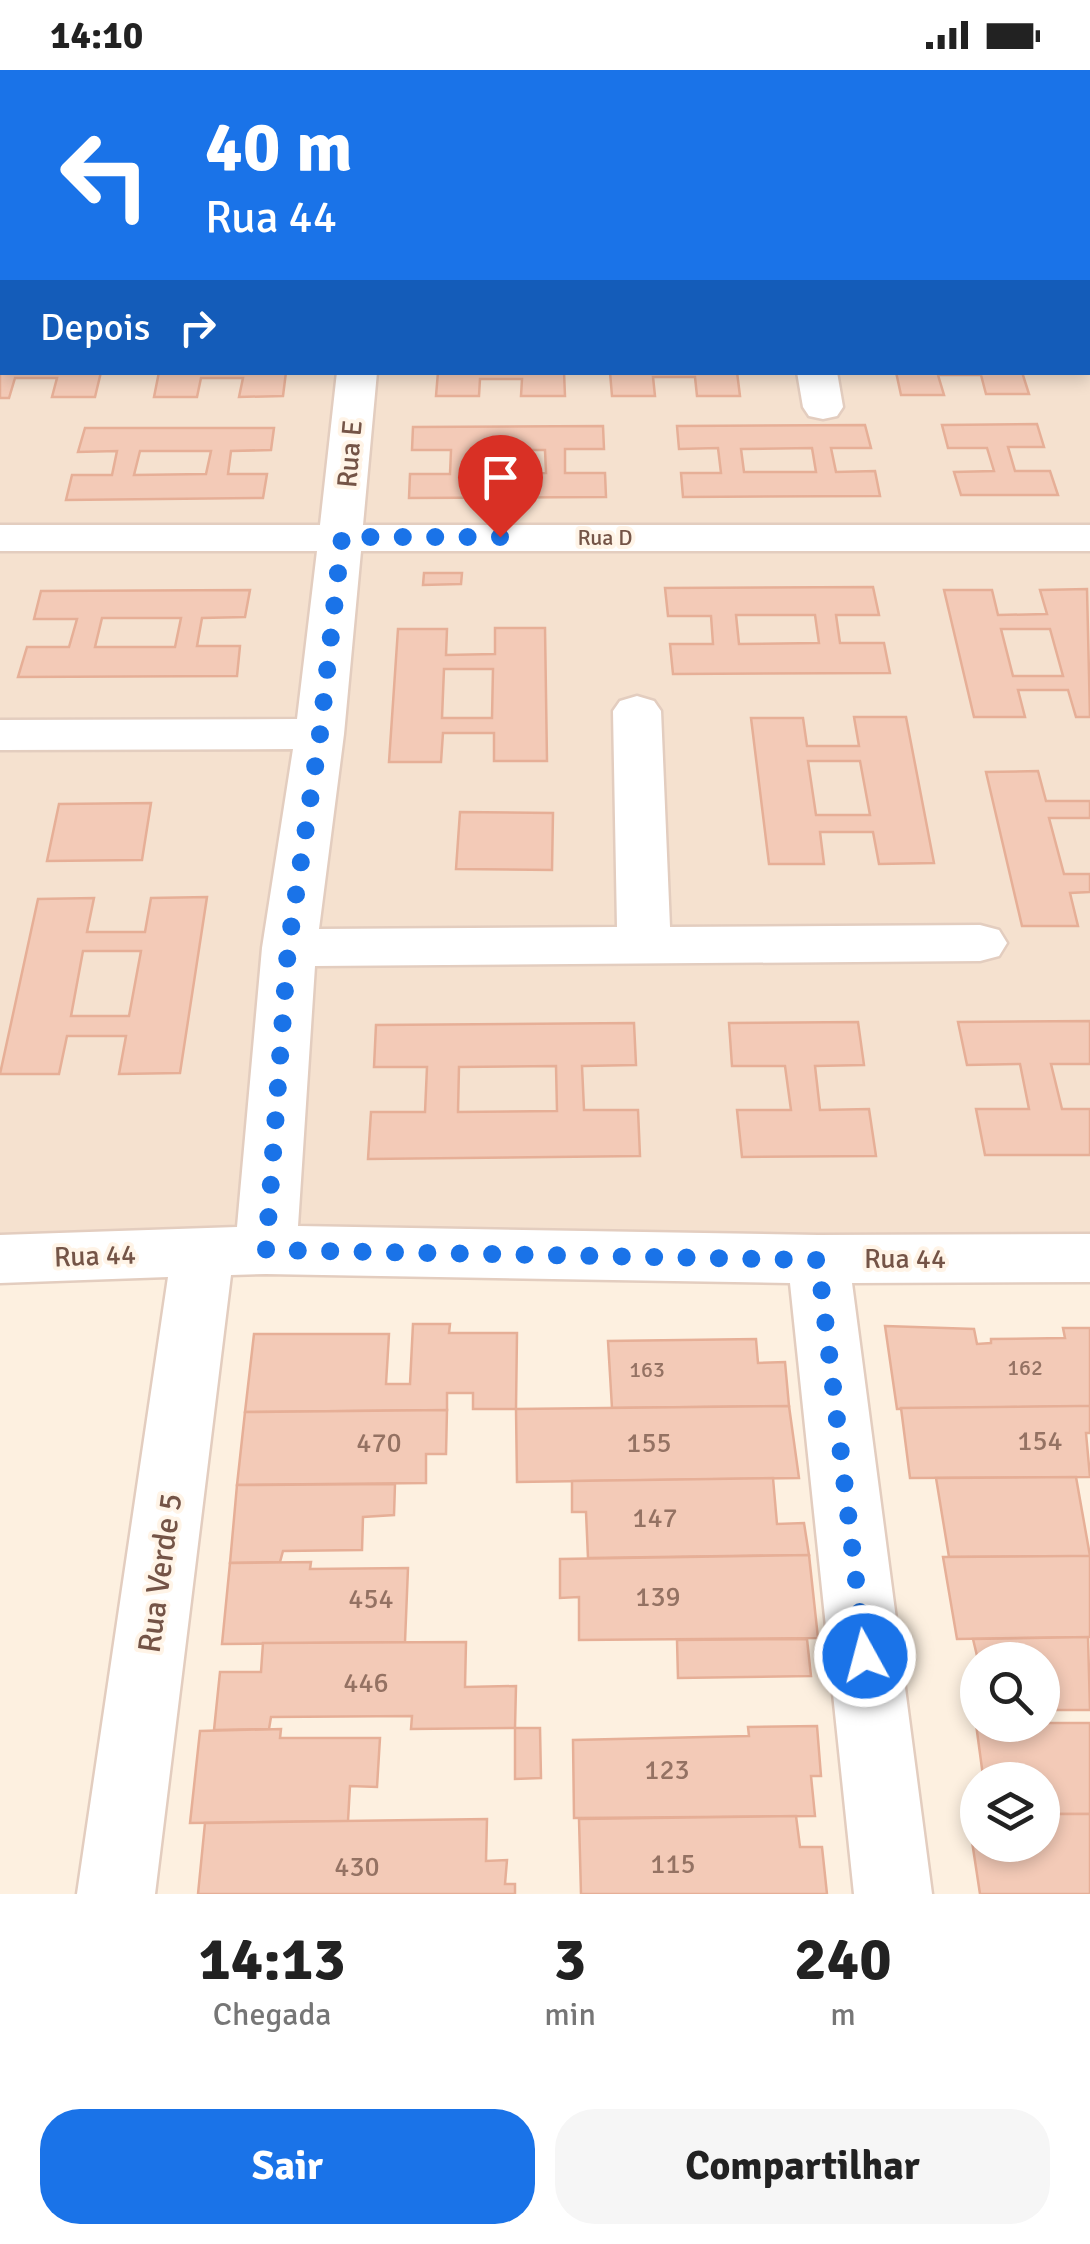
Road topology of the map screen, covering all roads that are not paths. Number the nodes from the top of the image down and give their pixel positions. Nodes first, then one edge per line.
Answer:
1 (358, 375) edge
2 (342, 537) junction
3 (0, 538) edge
4 (1090, 538) edge
5 (637, 710) dead end
6 (320, 734) junction
7 (0, 735) edge
8 (980, 943) dead end
9 (644, 947) junction
10 (288, 948) junction
11 (234, 1251) junction
12 (1090, 1258) edge
13 (0, 1259) edge
14 (818, 1260) junction
15 (116, 1894) edge
16 (893, 1894) edge

1 - 2 street, Rua E
2 - 3 street, Rua D
2 - 4 street, Rua D
2 - 6 street, Rua E
5 - 9 street
6 - 7 street
6 - 10 street, Rua E
8 - 9 street
9 - 10 street
10 - 11 street, Rua E
11 - 13 street, Rua 44
11 - 14 street, Rua 44
11 - 15 street, Rua Verde 5
12 - 14 street, Rua 44
14 - 16 street

